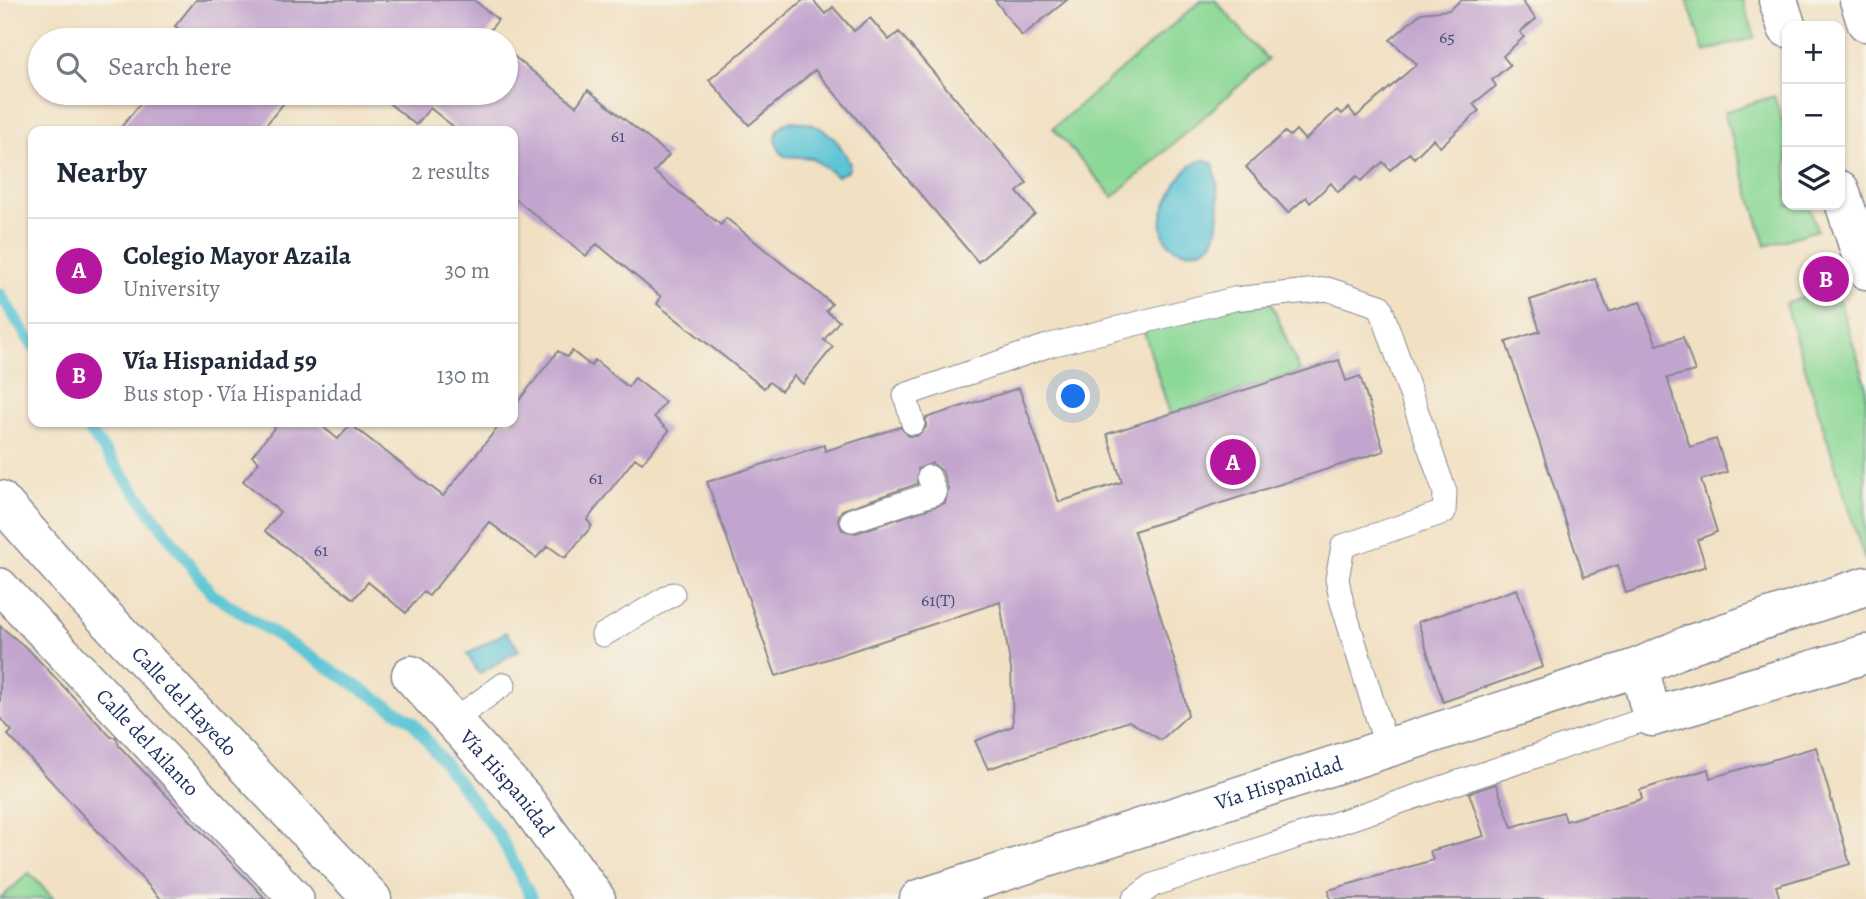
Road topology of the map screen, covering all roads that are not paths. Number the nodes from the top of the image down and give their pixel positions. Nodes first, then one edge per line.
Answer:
1 (1778, 0) edge
2 (1859, 0) edge
3 (1785, 21) edge
4 (1866, 22) edge
5 (1845, 205) edge
6 (1866, 270) edge
7 (913, 423) dead end
8 (929, 477) dead end
9 (0, 499) edge
10 (852, 520) dead end
11 (0, 586) edge
12 (1866, 586) edge
13 (673, 594) dead end
14 (603, 635) dead end
15 (1866, 654) edge
16 (1639, 667) junction
17 (411, 675) dead end
18 (504, 684) dead end
19 (1652, 717) junction
20 (453, 721) junction
21 (1387, 749) junction
22 (296, 899) edge
23 (372, 899) edge
24 (596, 899) edge
25 (919, 899) edge
26 (1134, 899) edge

1 - 3 main road
2 - 4 main road
5 - 6 main road
7 - 21 lane
8 - 10 lane
9 - 23 main road, Calle del Hayedo
11 - 22 street, Calle del Ailanto
12 - 16 main road, Vía Hispanidad
13 - 14 lane
15 - 19 main road
16 - 19 main road
16 - 21 main road, Vía Hispanidad
17 - 20 main road, Vía Hispanidad
18 - 20 lane
19 - 26 lane
20 - 24 main road, Vía Hispanidad
21 - 25 main road, Vía Hispanidad

